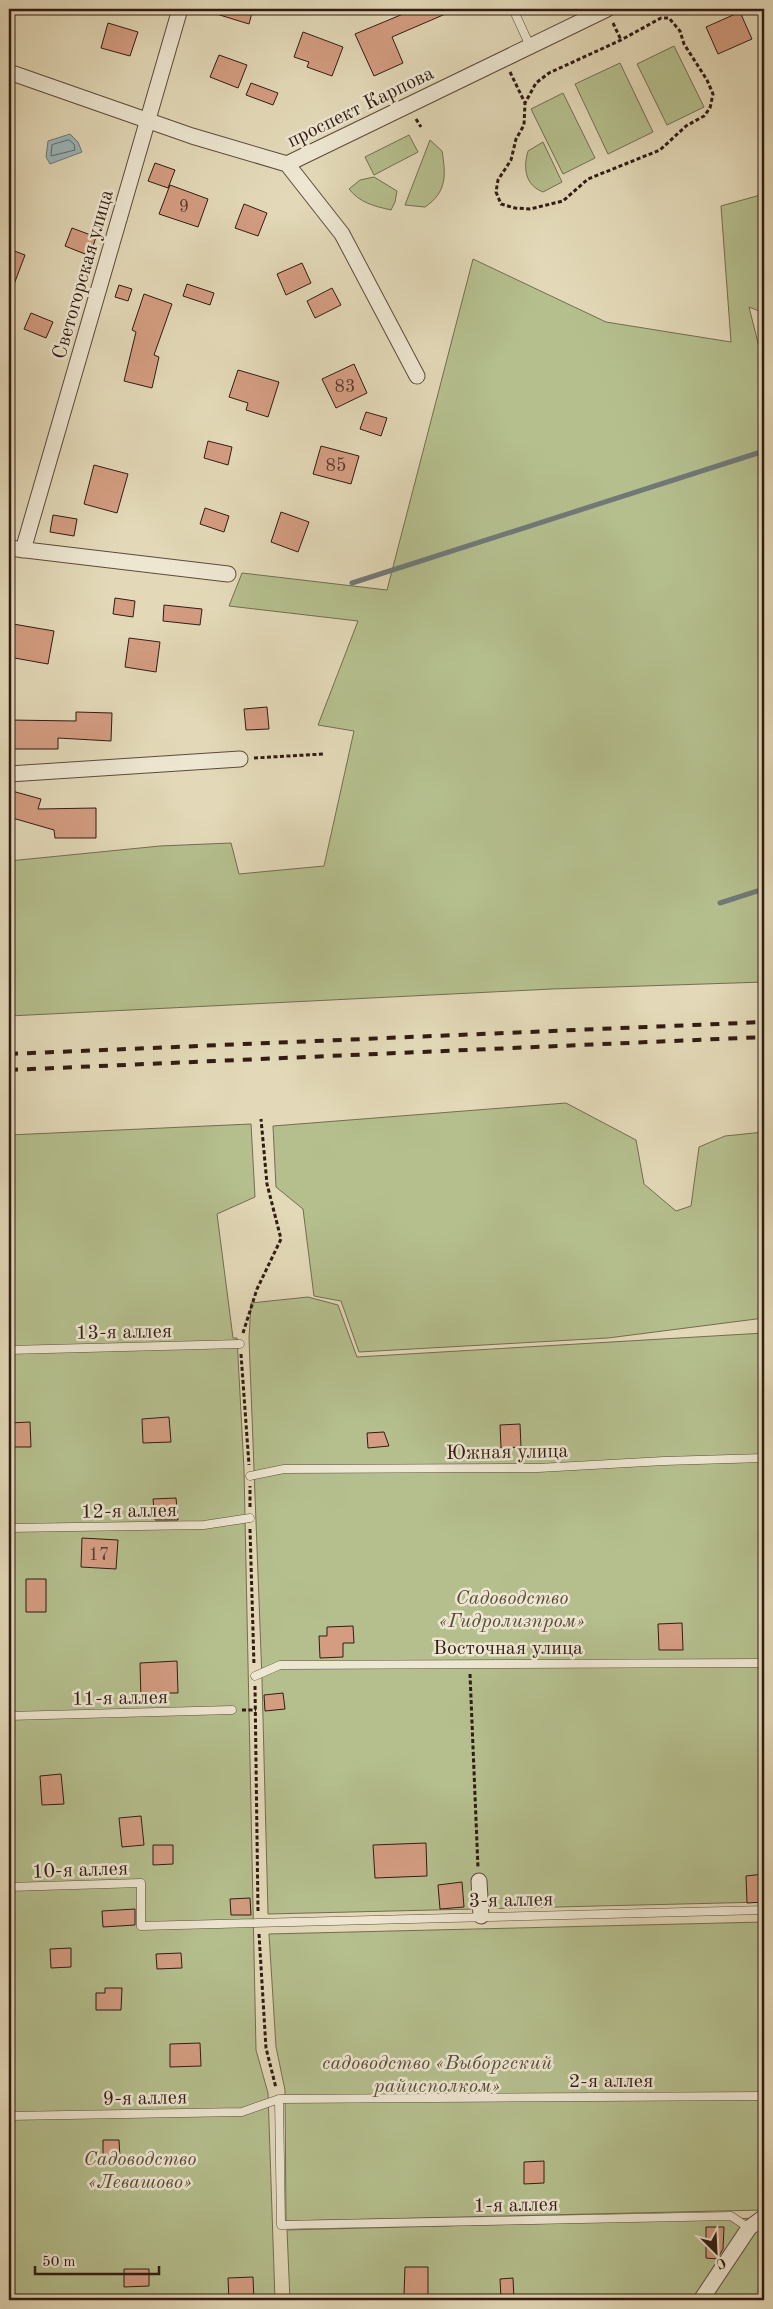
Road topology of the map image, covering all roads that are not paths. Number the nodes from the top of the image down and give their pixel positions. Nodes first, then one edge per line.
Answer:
1 (180, 9) edge
2 (513, 9) edge
3 (607, 9) edge
4 (530, 46) junction
5 (9, 72) edge
6 (147, 120) junction
7 (287, 164) junction
8 (416, 376) dead end
9 (16, 549) edge
10 (228, 574) dead end
11 (240, 759) road end
12 (9, 774) edge
13 (240, 1344) road end
14 (9, 1350) edge
15 (764, 1458) edge
16 (250, 1476) road end
17 (250, 1518) road end
18 (9, 1528) edge
19 (764, 1663) edge
20 (254, 1676) road end
21 (232, 1710) dead end
22 (9, 1716) edge
23 (479, 1881) road end
24 (9, 1887) edge
25 (764, 1910) edge
26 (481, 1916) junction
27 (258, 1922) joint
28 (764, 2096) edge
29 (279, 2099) junction
30 (9, 2116) edge
31 (764, 2217) edge
32 (749, 2228) junction
33 (701, 2300) edge

1 - 6 street, Светогорская улица
2 - 4 lane
3 - 4 street, проспект Карпова
4 - 7 street, проспект Карпова
5 - 6 street, проспект Карпова
6 - 7 street, проспект Карпова
6 - 9 street, Светогорская улица
7 - 8 street
9 - 10 street
11 - 12 street
13 - 14 lane, 13-я аллея
15 - 16 lane, Южная улица
17 - 18 lane, 12-я аллея
19 - 20 lane, Восточная улица
21 - 22 lane, 11-я аллея
23 - 26 street
24 - 27 lane, 10-я аллея
25 - 26 lane, 3-я аллея
26 - 27 lane, 3-я аллея
28 - 29 lane, 2-я аллея
29 - 30 lane, 9-я аллея
29 - 32 lane, 1-я аллея
31 - 32 street
32 - 33 street

